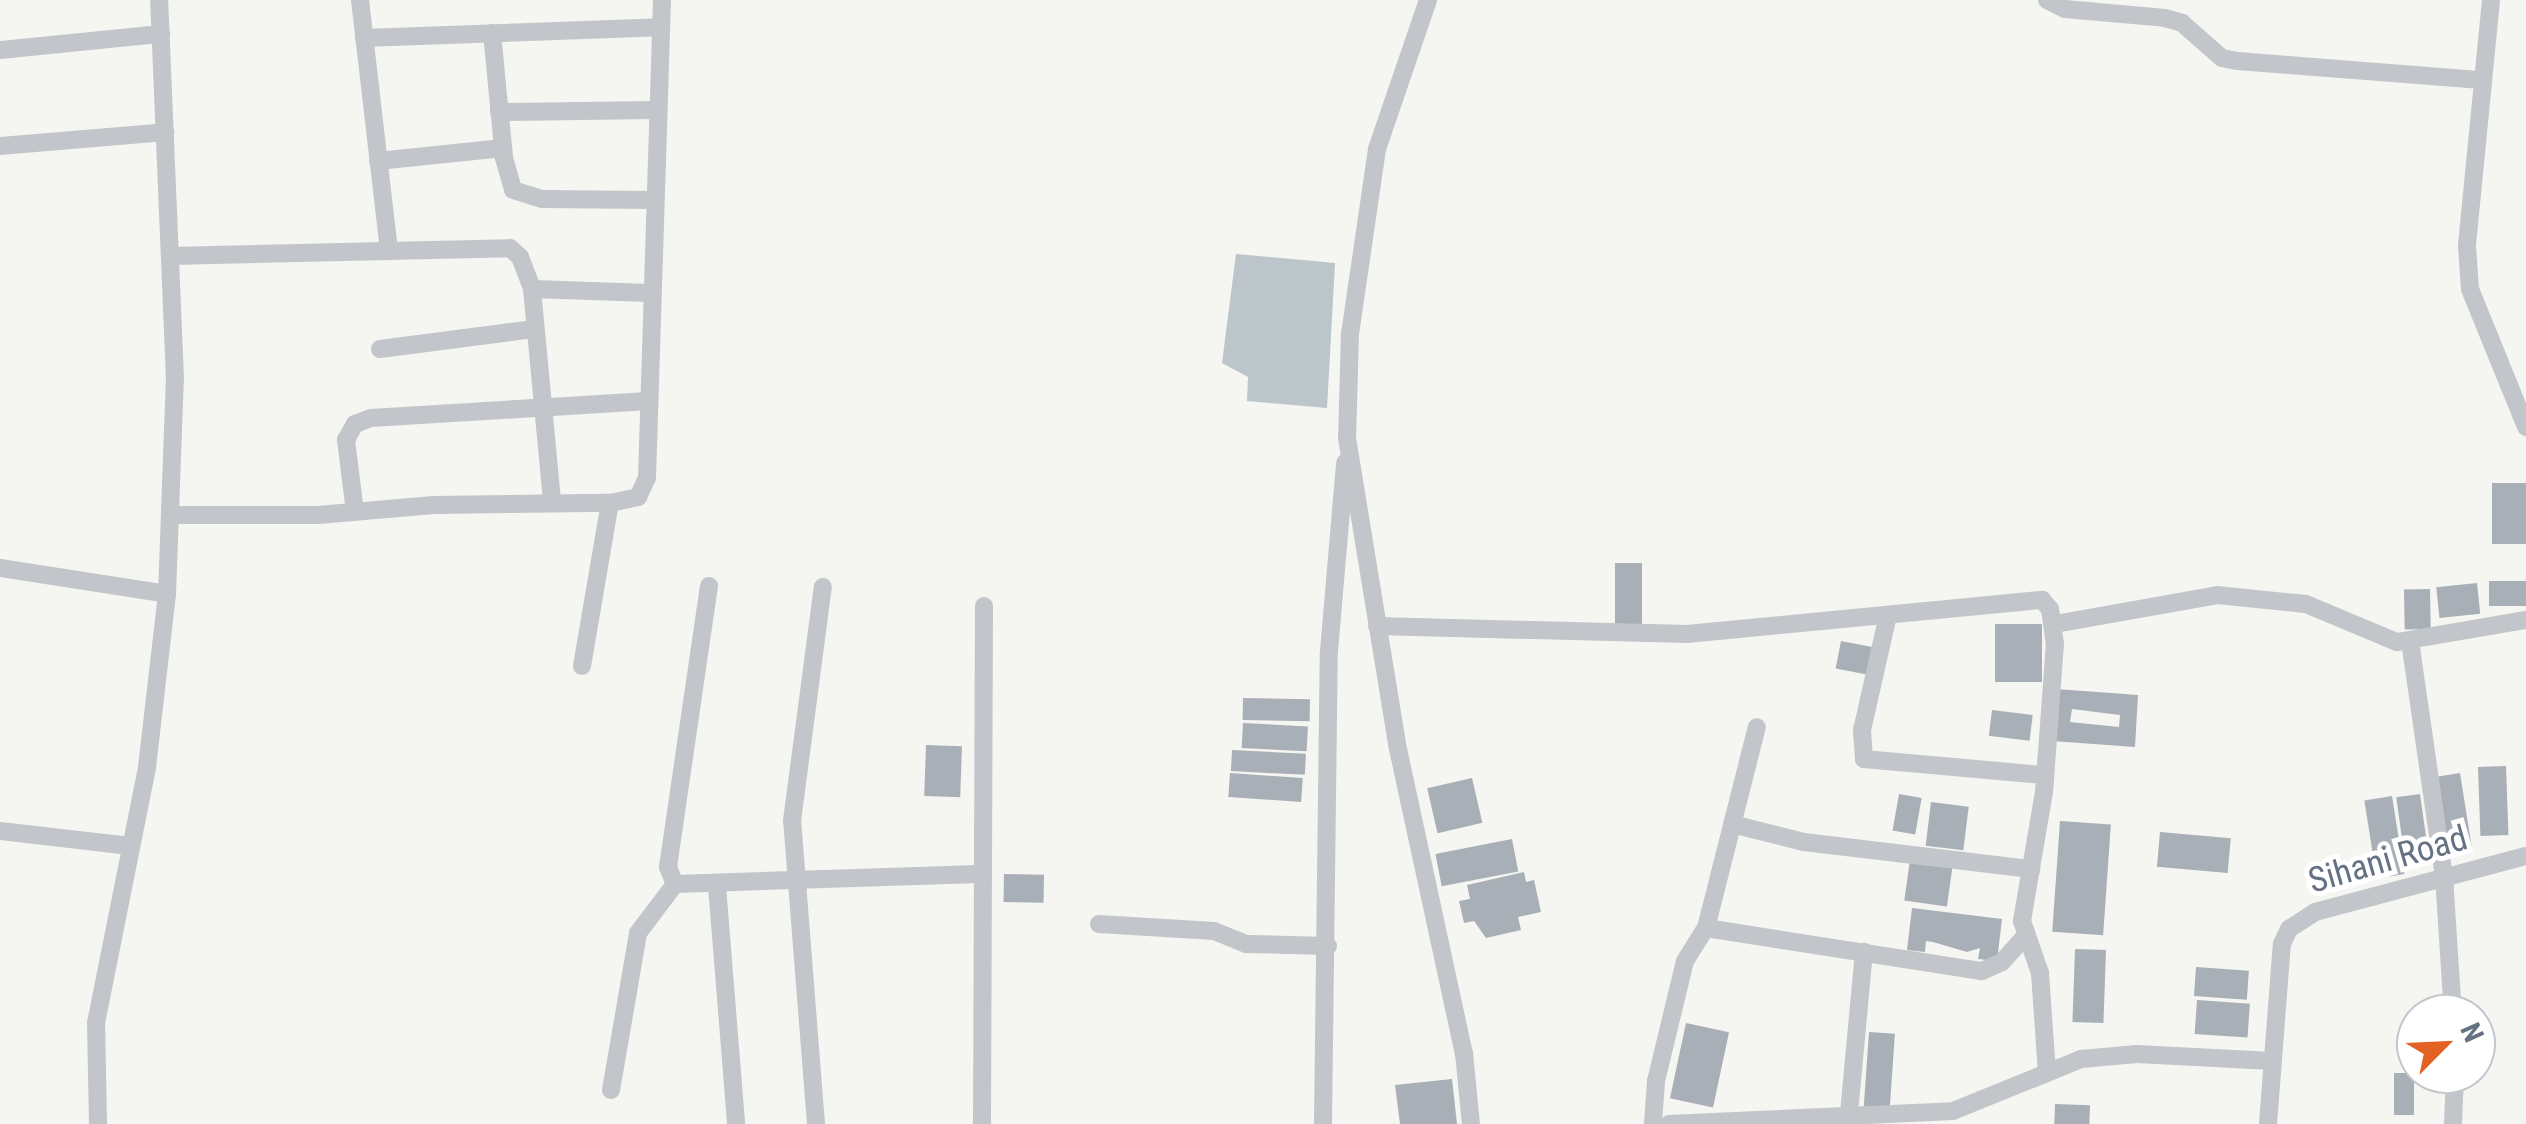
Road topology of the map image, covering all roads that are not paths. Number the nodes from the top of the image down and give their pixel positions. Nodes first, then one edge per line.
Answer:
1 (159, 0) edge
2 (360, 0) edge
3 (662, 0) edge
4 (1428, 0) edge
5 (2048, 0) edge
6 (2492, 0) edge
7 (660, 26) junction
8 (492, 33) junction
9 (162, 34) junction
10 (364, 38) junction
11 (0, 50) edge
12 (2480, 80) junction
13 (654, 110) junction
14 (499, 112) junction
15 (165, 132) junction
16 (0, 146) edge
17 (502, 148) junction
18 (378, 162) junction
19 (652, 200) junction
20 (389, 251) junction
21 (170, 256) junction
22 (532, 289) junction
23 (650, 294) junction
24 (535, 329) junction
25 (380, 349) dead end
26 (648, 402) junction
27 (542, 406) junction
28 (2526, 427) edge
29 (1347, 438) junction
30 (552, 502) junction
31 (610, 504) junction
32 (355, 512) junction
33 (170, 515) junction
34 (0, 568) edge
35 (708, 586) dead end
36 (823, 586) dead end
37 (167, 594) junction
38 (984, 606) dead end
39 (1888, 615) junction
40 (2526, 620) edge
41 (2054, 624) junction
42 (1377, 626) junction
43 (2410, 641) junction
44 (582, 666) dead end
45 (1757, 727) dead end
46 (2045, 775) junction
47 (1732, 824) junction
48 (0, 831) edge
49 (130, 846) junction
50 (2526, 856) edge
51 (2031, 869) junction
52 (980, 874) junction
53 (2444, 876) junction
54 (796, 882) junction
55 (675, 884) junction
56 (717, 886) junction
57 (1100, 924) dead end
58 (1706, 928) junction
59 (2026, 935) junction
60 (1328, 946) junction
61 (1864, 952) junction
62 (2453, 994) edge
63 (2272, 1061) junction
64 (2047, 1072) junction
65 (611, 1090) dead end
66 (2454, 1094) edge
67 (1748, 1122) edge
68 (1848, 1122) edge
69 (98, 1124) edge
70 (736, 1124) edge
71 (816, 1124) edge
72 (982, 1124) edge
73 (1323, 1124) edge
74 (1471, 1124) edge
75 (1653, 1124) edge
76 (1669, 1124) edge
77 (2268, 1124) edge
78 (2453, 1124) edge

1 - 9 street
2 - 10 street
3 - 7 street
4 - 29 street
5 - 12 street
6 - 12 street
7 - 8 street
7 - 13 street
8 - 10 street
8 - 14 street
9 - 11 street
9 - 15 street
10 - 18 street
12 - 28 street
13 - 14 street
13 - 19 street
14 - 17 street
15 - 16 street
15 - 21 street
17 - 18 street
17 - 19 street
18 - 20 street
19 - 23 street
20 - 21 street
20 - 22 street
21 - 33 street
22 - 23 street
22 - 24 street
23 - 26 street
24 - 25 street
24 - 27 street
26 - 27 street
26 - 31 street
27 - 30 street
27 - 32 street
29 - 42 street
29 - 60 street
30 - 31 street
30 - 32 street
31 - 44 street
32 - 33 street
33 - 37 street
34 - 37 street
35 - 55 street
36 - 54 street
37 - 49 street
38 - 52 street
39 - 41 street
39 - 42 street
39 - 46 street
40 - 43 street
41 - 43 street
41 - 46 street
42 - 74 street
43 - 53 street
45 - 47 street
46 - 51 street
47 - 51 street
47 - 58 street
48 - 49 street
49 - 69 street
50 - 53 street, Sihani Road
51 - 59 street
52 - 54 street
52 - 72 street
53 - 62 street
53 - 63 street, Sihani Road
54 - 56 street
54 - 71 street
55 - 56 street
55 - 65 street
56 - 70 street
57 - 60 street
58 - 61 street
58 - 75 street
59 - 61 street
59 - 64 street
60 - 73 street
61 - 68 street
63 - 64 street
63 - 77 street, Sihani Road
64 - 68 street
66 - 78 street
67 - 68 street
67 - 76 street

